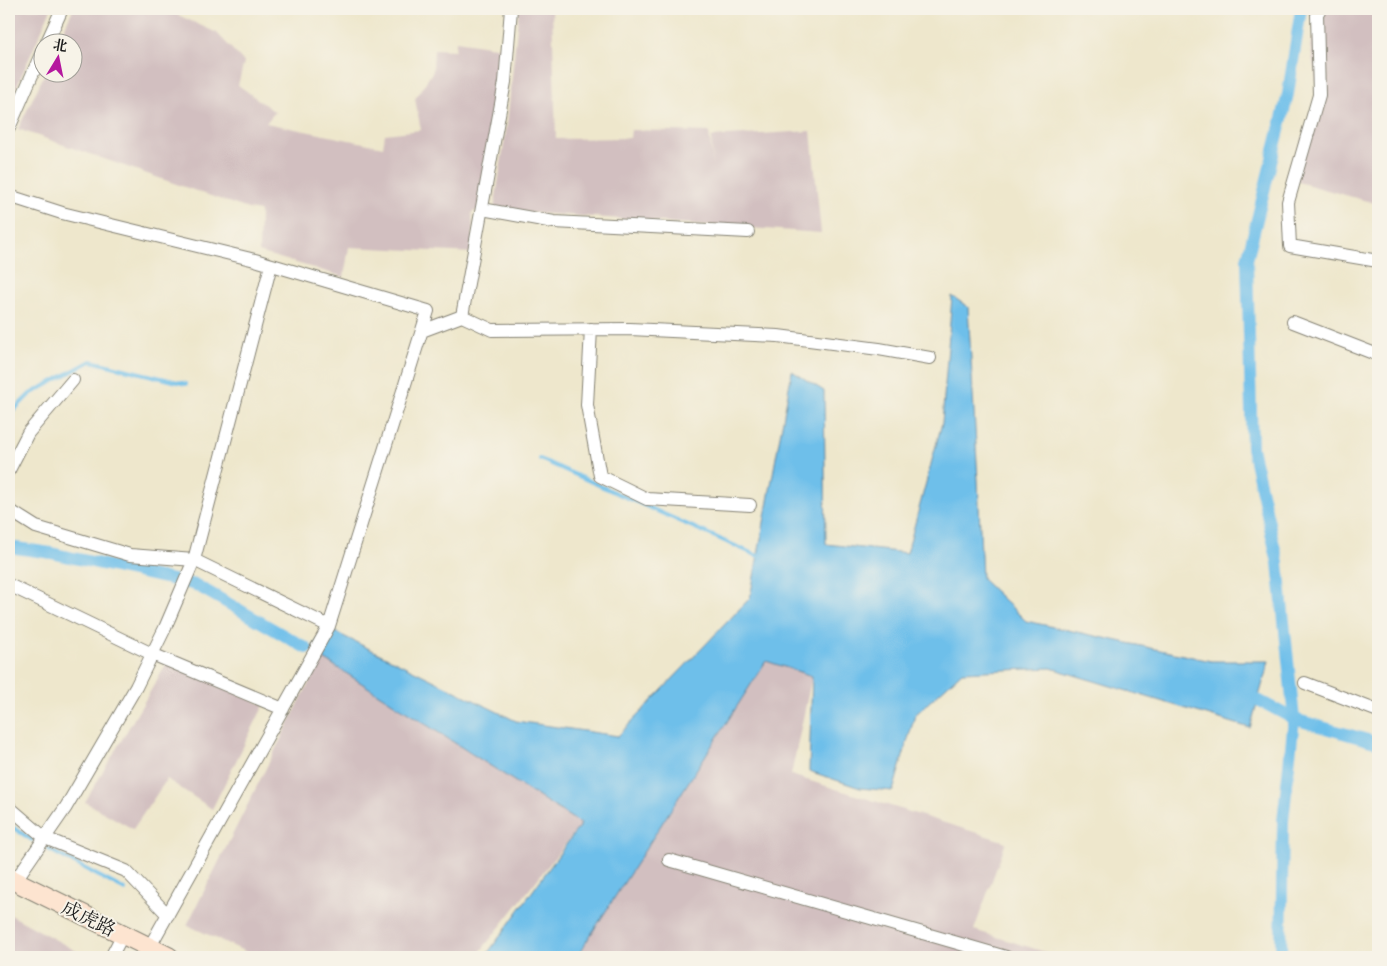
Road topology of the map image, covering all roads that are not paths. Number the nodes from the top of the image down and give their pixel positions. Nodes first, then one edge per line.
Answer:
1 (62, 9) edge
2 (511, 9) edge
3 (1320, 9) edge
4 (52, 32) edge
5 (32, 75) edge
6 (9, 128) edge
7 (9, 196) edge
8 (482, 209) junction
9 (748, 232) dead end
10 (1378, 261) edge
11 (271, 265) junction
12 (462, 316) junction
13 (1292, 322) dead end
14 (591, 329) junction
15 (422, 331) junction
16 (1378, 354) edge
17 (930, 358) dead end
18 (74, 380) dead end
19 (9, 470) edge
20 (750, 505) dead end
21 (9, 510) edge
22 (194, 560) junction
23 (9, 585) edge
24 (329, 626) junction
25 (152, 654) junction
26 (1305, 683) dead end
27 (283, 710) junction
28 (1378, 711) edge
29 (9, 807) edge
30 (45, 838) junction
31 (669, 860) dead end
32 (12, 879) edge
33 (168, 915) junction
34 (123, 934) junction
35 (150, 948) junction
36 (111, 957) edge
37 (169, 957) edge
38 (1006, 957) edge

1 - 4 street
2 - 8 street
3 - 10 street
5 - 6 street
7 - 11 street
8 - 9 street
8 - 12 street
11 - 15 street
11 - 22 street
12 - 14 street
12 - 15 street
13 - 16 street
14 - 17 street
14 - 20 street
15 - 24 street
18 - 19 street
21 - 22 street
22 - 24 street
22 - 25 street
23 - 25 street
24 - 27 street
25 - 27 street
25 - 30 street
26 - 28 street
27 - 33 street
29 - 30 street
30 - 32 street
30 - 33 street
31 - 38 street
32 - 34 street, 成虎路
33 - 35 street
34 - 35 street, 成虎路
34 - 36 street
35 - 37 street, 成虎路

